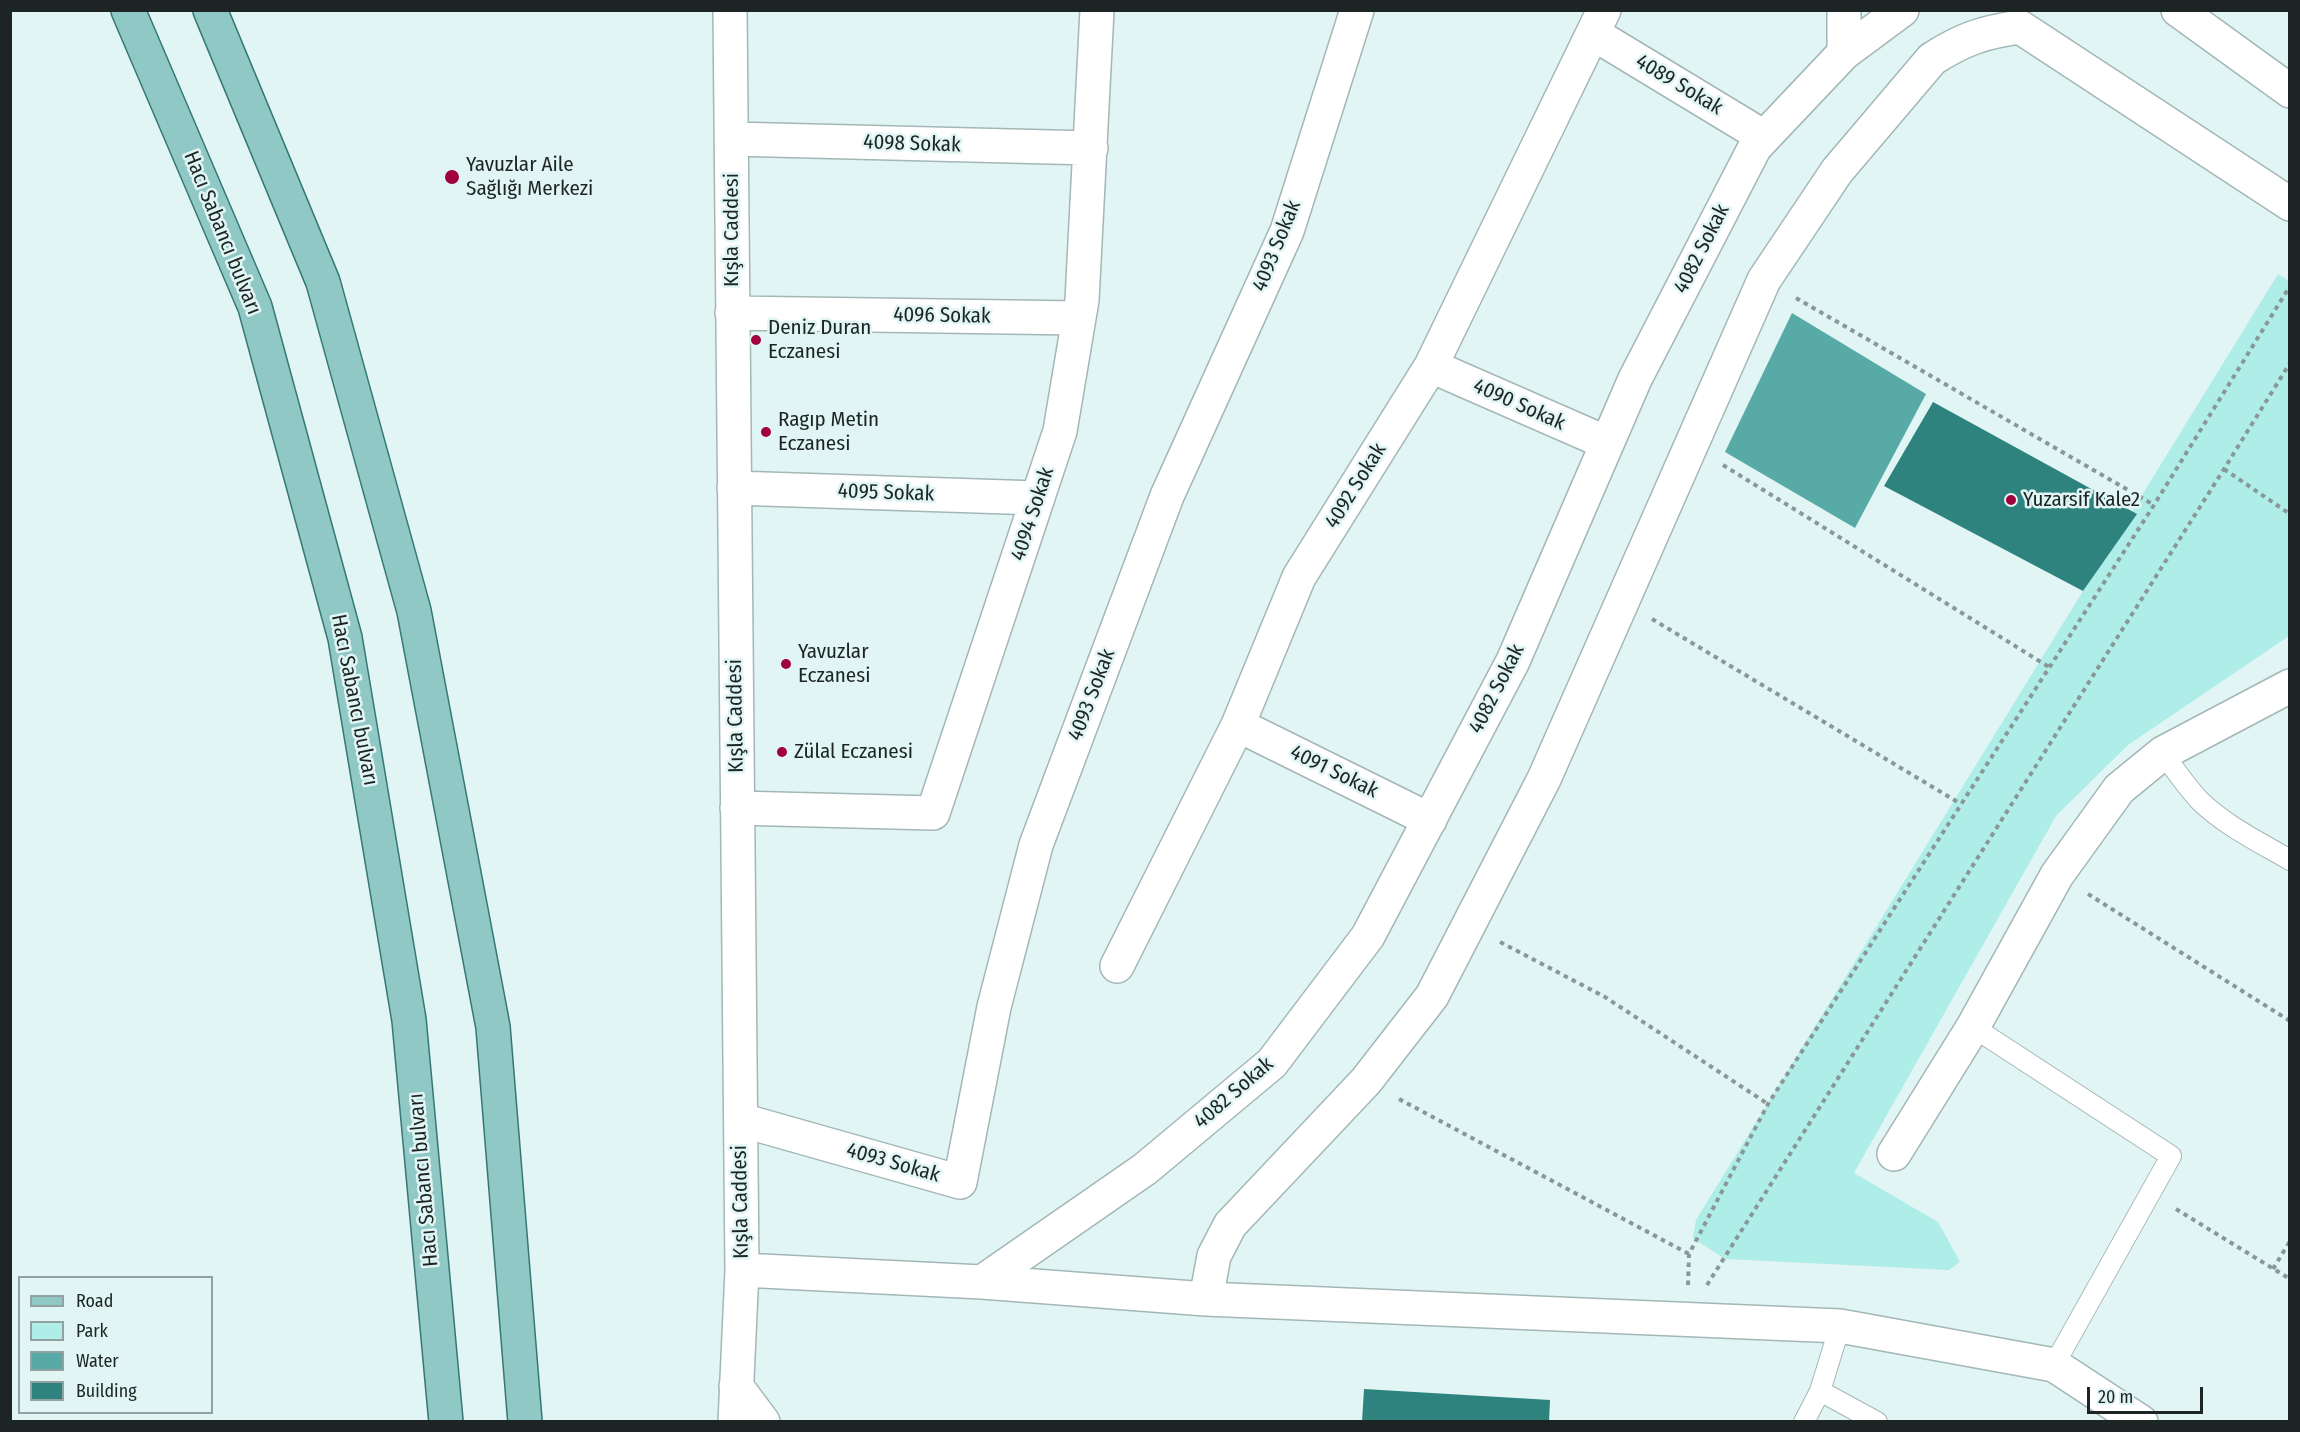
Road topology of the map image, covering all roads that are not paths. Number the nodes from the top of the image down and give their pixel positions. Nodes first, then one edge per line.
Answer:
1 (128, 10) edge
2 (210, 10) edge
3 (730, 10) edge
4 (1097, 10) edge
5 (1357, 10) edge
6 (1844, 10) edge
7 (1902, 10) edge
8 (2178, 10) edge
9 (1599, 22) edge
10 (1844, 53) junction
11 (2289, 91) edge
12 (1764, 137) junction
13 (732, 139) junction
14 (1091, 148) junction
15 (2289, 204) edge
16 (732, 312) junction
17 (1079, 318) junction
18 (1431, 366) junction
19 (1607, 443) junction
20 (734, 488) junction
21 (1038, 498) junction
22 (2289, 686) edge
23 (1238, 725) junction
24 (2163, 753) junction
25 (737, 808) junction
26 (1430, 820) junction
27 (2289, 860) edge
28 (1117, 966) dead end
29 (1972, 1027) junction
30 (741, 1120) junction
31 (1894, 1154) dead end
32 (742, 1270) junction
33 (982, 1282) junction
34 (1206, 1299) junction
35 (1840, 1326) junction
36 (2054, 1365) junction
37 (736, 1386) junction
38 (1820, 1391) junction
39 (446, 1422) edge
40 (525, 1422) edge
41 (735, 1422) edge
42 (763, 1422) edge
43 (1804, 1422) edge
44 (1877, 1422) edge
45 (2141, 1422) edge

1 - 39 main road, Hacı Sabancı bulvarı
2 - 40 main road
3 - 13 street, Kışla Caddesi
4 - 14 street, 4094 Sokak
5 - 30 street, 4093 Sokak
6 - 10 street
7 - 10 street, 4082 Sokak
8 - 11 street
9 - 12 street, 4089 Sokak
9 - 18 street, 4092 Sokak
10 - 12 street, 4082 Sokak
12 - 19 street, 4082 Sokak
13 - 14 street, 4098 Sokak
13 - 16 street, Kışla Caddesi
14 - 17 street, 4094 Sokak
15 - 34 street
16 - 17 street, 4096 Sokak
16 - 20 street, Kışla Caddesi
17 - 21 street, 4094 Sokak
18 - 19 street, 4090 Sokak
18 - 23 street, 4092 Sokak
19 - 26 street, 4082 Sokak
20 - 21 street, 4095 Sokak
20 - 25 street, Kışla Caddesi
21 - 25 street, 4094 Sokak
22 - 24 street
23 - 26 street, 4091 Sokak
23 - 28 street, 4092 Sokak
24 - 27 lane
24 - 29 street
25 - 30 street, Kışla Caddesi
26 - 33 street, 4082 Sokak
29 - 31 street
29 - 36 lane
30 - 32 street, Kışla Caddesi
32 - 33 street
32 - 37 street, Kışla Caddesi
33 - 34 street
34 - 35 street
35 - 36 street
35 - 38 lane
36 - 45 street
37 - 41 street, Kışla Caddesi
37 - 42 street
38 - 43 lane
38 - 44 lane

